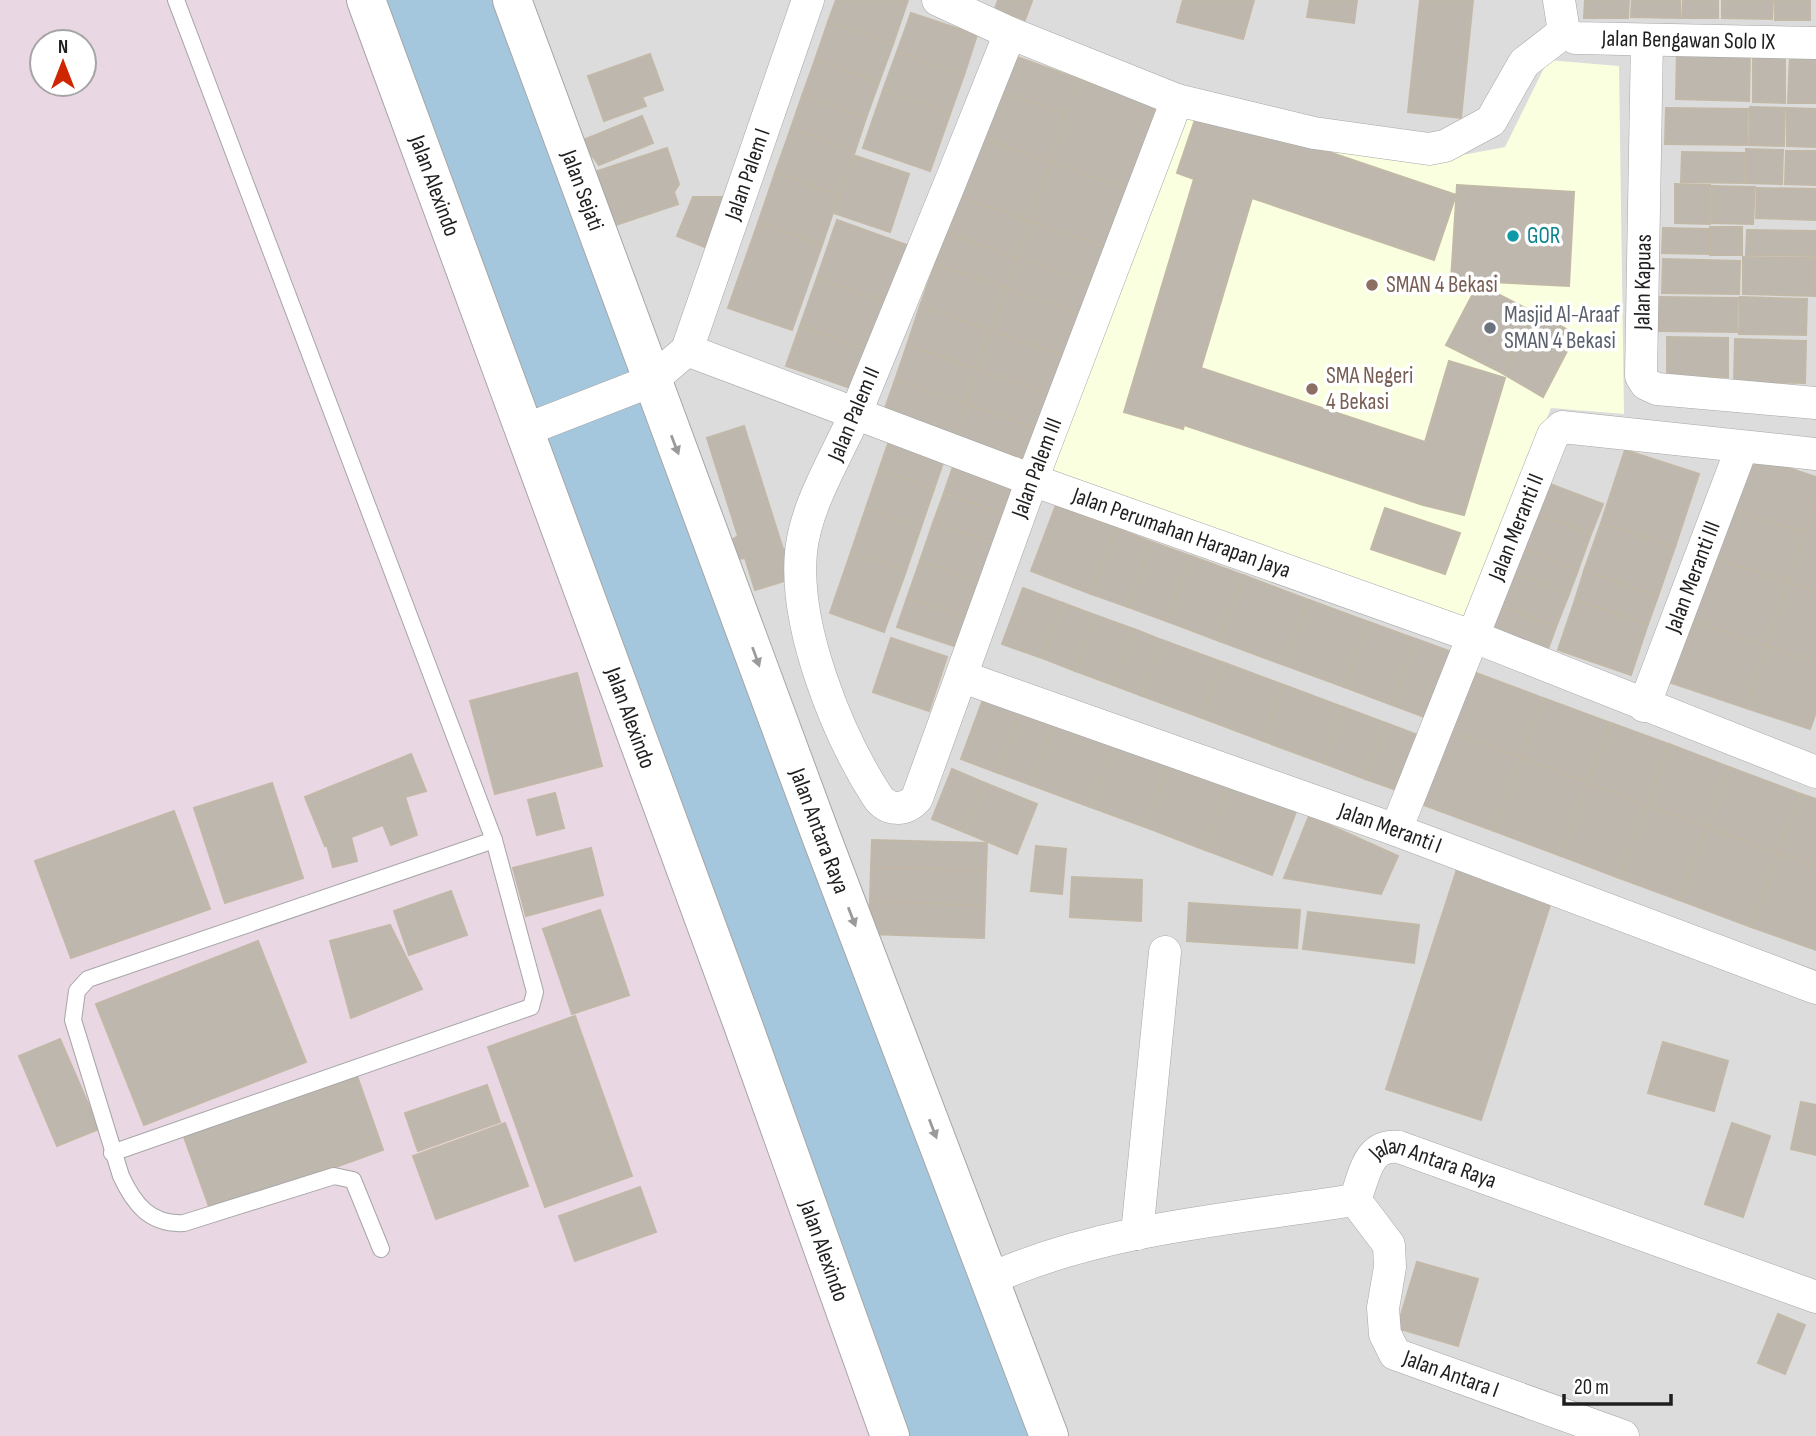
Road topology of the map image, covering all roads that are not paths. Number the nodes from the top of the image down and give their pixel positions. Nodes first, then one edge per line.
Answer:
1 (176, 0) edge
2 (366, 0) edge
3 (512, 0) edge
4 (808, 0) edge
5 (938, 0) edge
6 (1559, 0) edge
7 (1564, 32) junction
8 (1010, 33) junction
9 (1647, 40) junction
10 (1816, 43) edge
11 (1177, 100) junction
12 (687, 349) junction
13 (637, 387) junction
14 (1816, 403) edge
15 (856, 412) junction
16 (540, 424) junction
17 (1779, 425) junction
18 (1742, 447) junction
19 (1816, 454) edge
20 (1032, 480) junction
21 (1472, 636) junction
22 (962, 677) junction
23 (1644, 706) junction
24 (1816, 770) edge
25 (880, 800) joint
26 (1396, 830) junction
27 (494, 840) junction
28 (1165, 952) dead end
29 (1816, 988) edge
30 (112, 1153) junction
31 (1355, 1200) junction
32 (1137, 1234) junction
33 (381, 1250) dead end
34 (990, 1279) junction
35 (1816, 1297) edge
36 (890, 1436) edge
37 (1049, 1436) edge
38 (1623, 1436) edge

1 - 27 lane
2 - 16 street, Jalan Alexindo
3 - 13 street, Jalan Sejati
4 - 12 street, Jalan Palem I
5 - 8 street
6 - 7 street
7 - 9 street, Jalan Bengawan Solo IX
7 - 11 street
8 - 11 street
8 - 15 street, Jalan Palem II
9 - 10 street, Jalan Bengawan Solo IX
9 - 17 street, Jalan Kapuas
11 - 20 street, Jalan Palem III
12 - 13 street
12 - 15 street, Jalan Perumahan Harapan Jaya
13 - 16 street
13 -> 34 street, Jalan Antara Raya
14 - 17 street
15 - 20 street, Jalan Perumahan Harapan Jaya
15 - 25 street, Jalan Palem II
16 - 36 street, Jalan Alexindo
17 - 18 street, Jalan Meranti II
17 - 19 street
18 - 21 street, Jalan Meranti II
18 - 23 street, Jalan Meranti III
20 - 21 street, Jalan Perumahan Harapan Jaya
20 - 22 street, Jalan Palem III
21 - 23 street, Jalan Perumahan Harapan Jaya
21 - 26 street, Jalan Meranti II
22 - 25 street, Jalan Palem III
22 - 26 street, Jalan Meranti I
23 - 24 street, Jalan Perumahan Harapan Jaya
26 - 29 street, Jalan Meranti I
27 - 30 lane
27 - 30 lane
28 - 32 street
30 - 33 lane
31 - 32 street, Jalan Antara Raya
31 - 35 street, Jalan Antara Raya
31 - 38 street, Jalan Antara I
32 - 34 street, Jalan Antara Raya
34 - 37 street, Jalan Antara Raya

